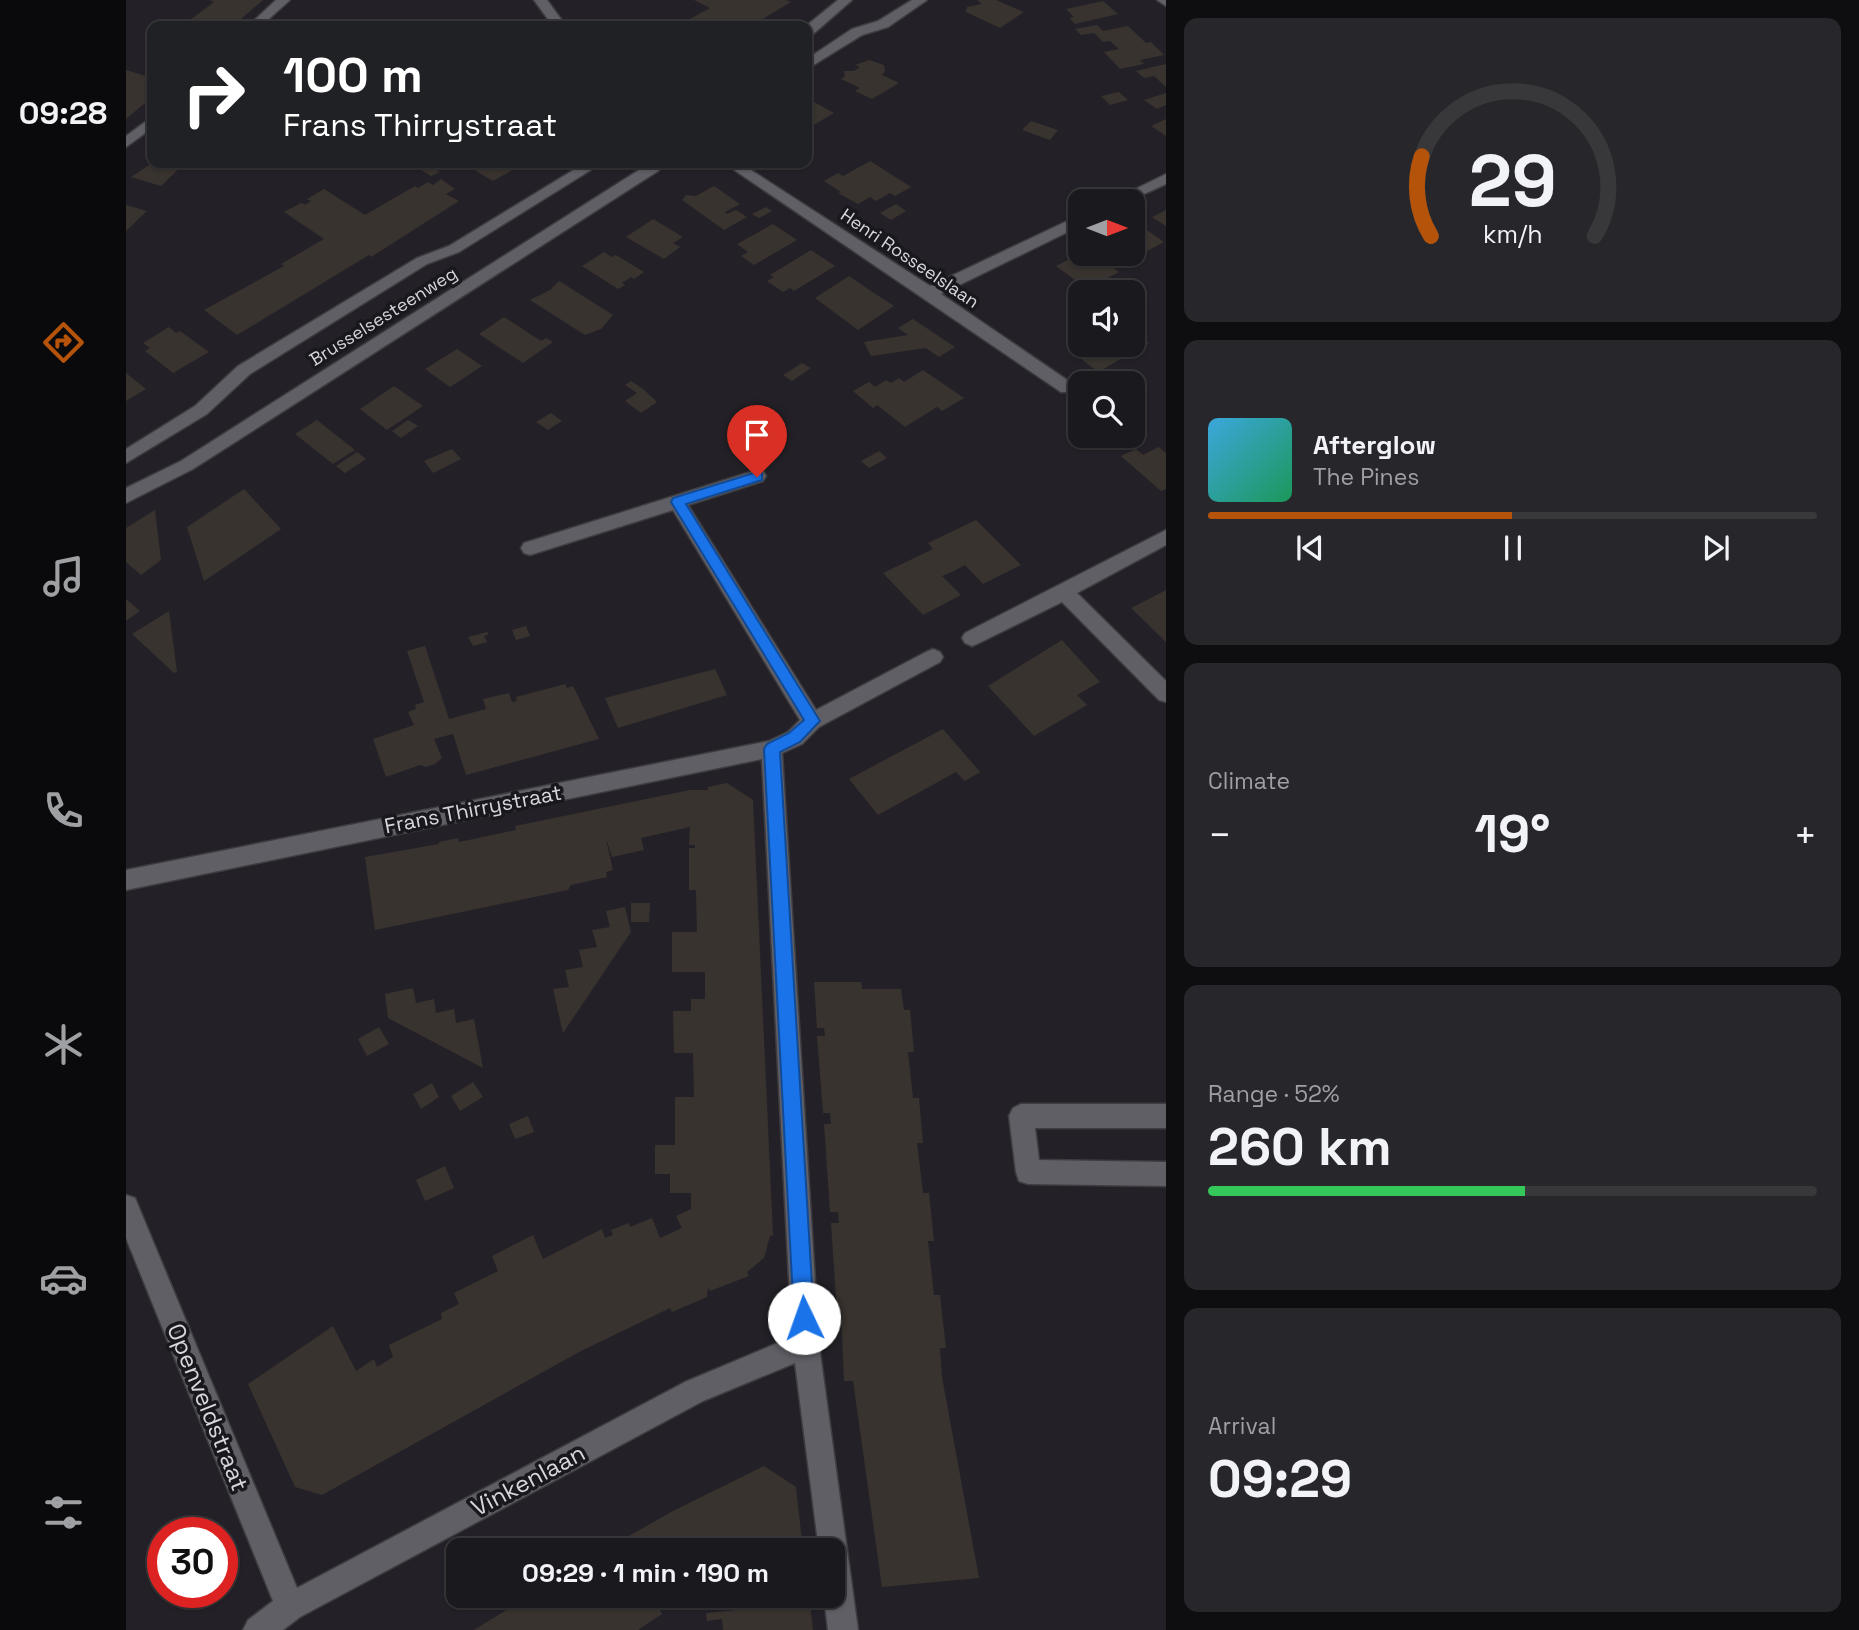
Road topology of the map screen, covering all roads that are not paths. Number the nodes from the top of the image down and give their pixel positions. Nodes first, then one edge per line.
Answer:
1 (284, 0) edge
2 (540, 0) edge
3 (846, 0) edge
4 (921, 0) edge
5 (260, 21) edge
6 (556, 21) edge
7 (812, 28) edge
8 (812, 62) edge
9 (147, 125) edge
10 (126, 143) edge
11 (587, 168) edge
12 (653, 168) edge
13 (739, 168) edge
14 (1166, 178) edge
15 (1143, 189) edge
16 (1068, 226) edge
17 (929, 293) junction
18 (1067, 388) dead end
19 (126, 457) edge
20 (757, 477) dead end
21 (126, 496) edge
22 (677, 502) junction
23 (1166, 537) edge
24 (530, 548) dead end
25 (1064, 592) junction
26 (972, 638) dead end
27 (933, 657) dead end
28 (1166, 694) edge
29 (813, 721) junction
30 (772, 749) junction
31 (126, 880) edge
32 (1166, 1116) edge
33 (1166, 1174) edge
34 (126, 1207) edge
35 (806, 1345) junction
36 (831, 1538) edge
37 (290, 1607) junction
38 (840, 1608) edge
39 (258, 1630) edge
40 (843, 1630) edge

1 - 5 street
2 - 6 street
3 - 7 street
4 - 8 street
9 - 10 street
11 - 19 street, Brusselsesteenweg
12 - 21 street, Brusselsesteenweg
13 - 17 street, Henri Rosseelslaan
14 - 15 street
16 - 17 street
17 - 18 street, Henri Rosseelslaan
20 - 22 street
22 - 24 street
22 - 29 street
23 - 25 street
25 - 26 street
25 - 28 street
27 - 29 street, Frans Thirrystraat
29 - 30 street, Frans Thirrystraat
30 - 31 street, Frans Thirrystraat
30 - 35 street
32 - 33 street
34 - 37 street, Openveldstraat
35 - 36 street
35 - 37 street, Vinkenlaan
37 - 39 street, Vinkenlaan
38 - 40 street

